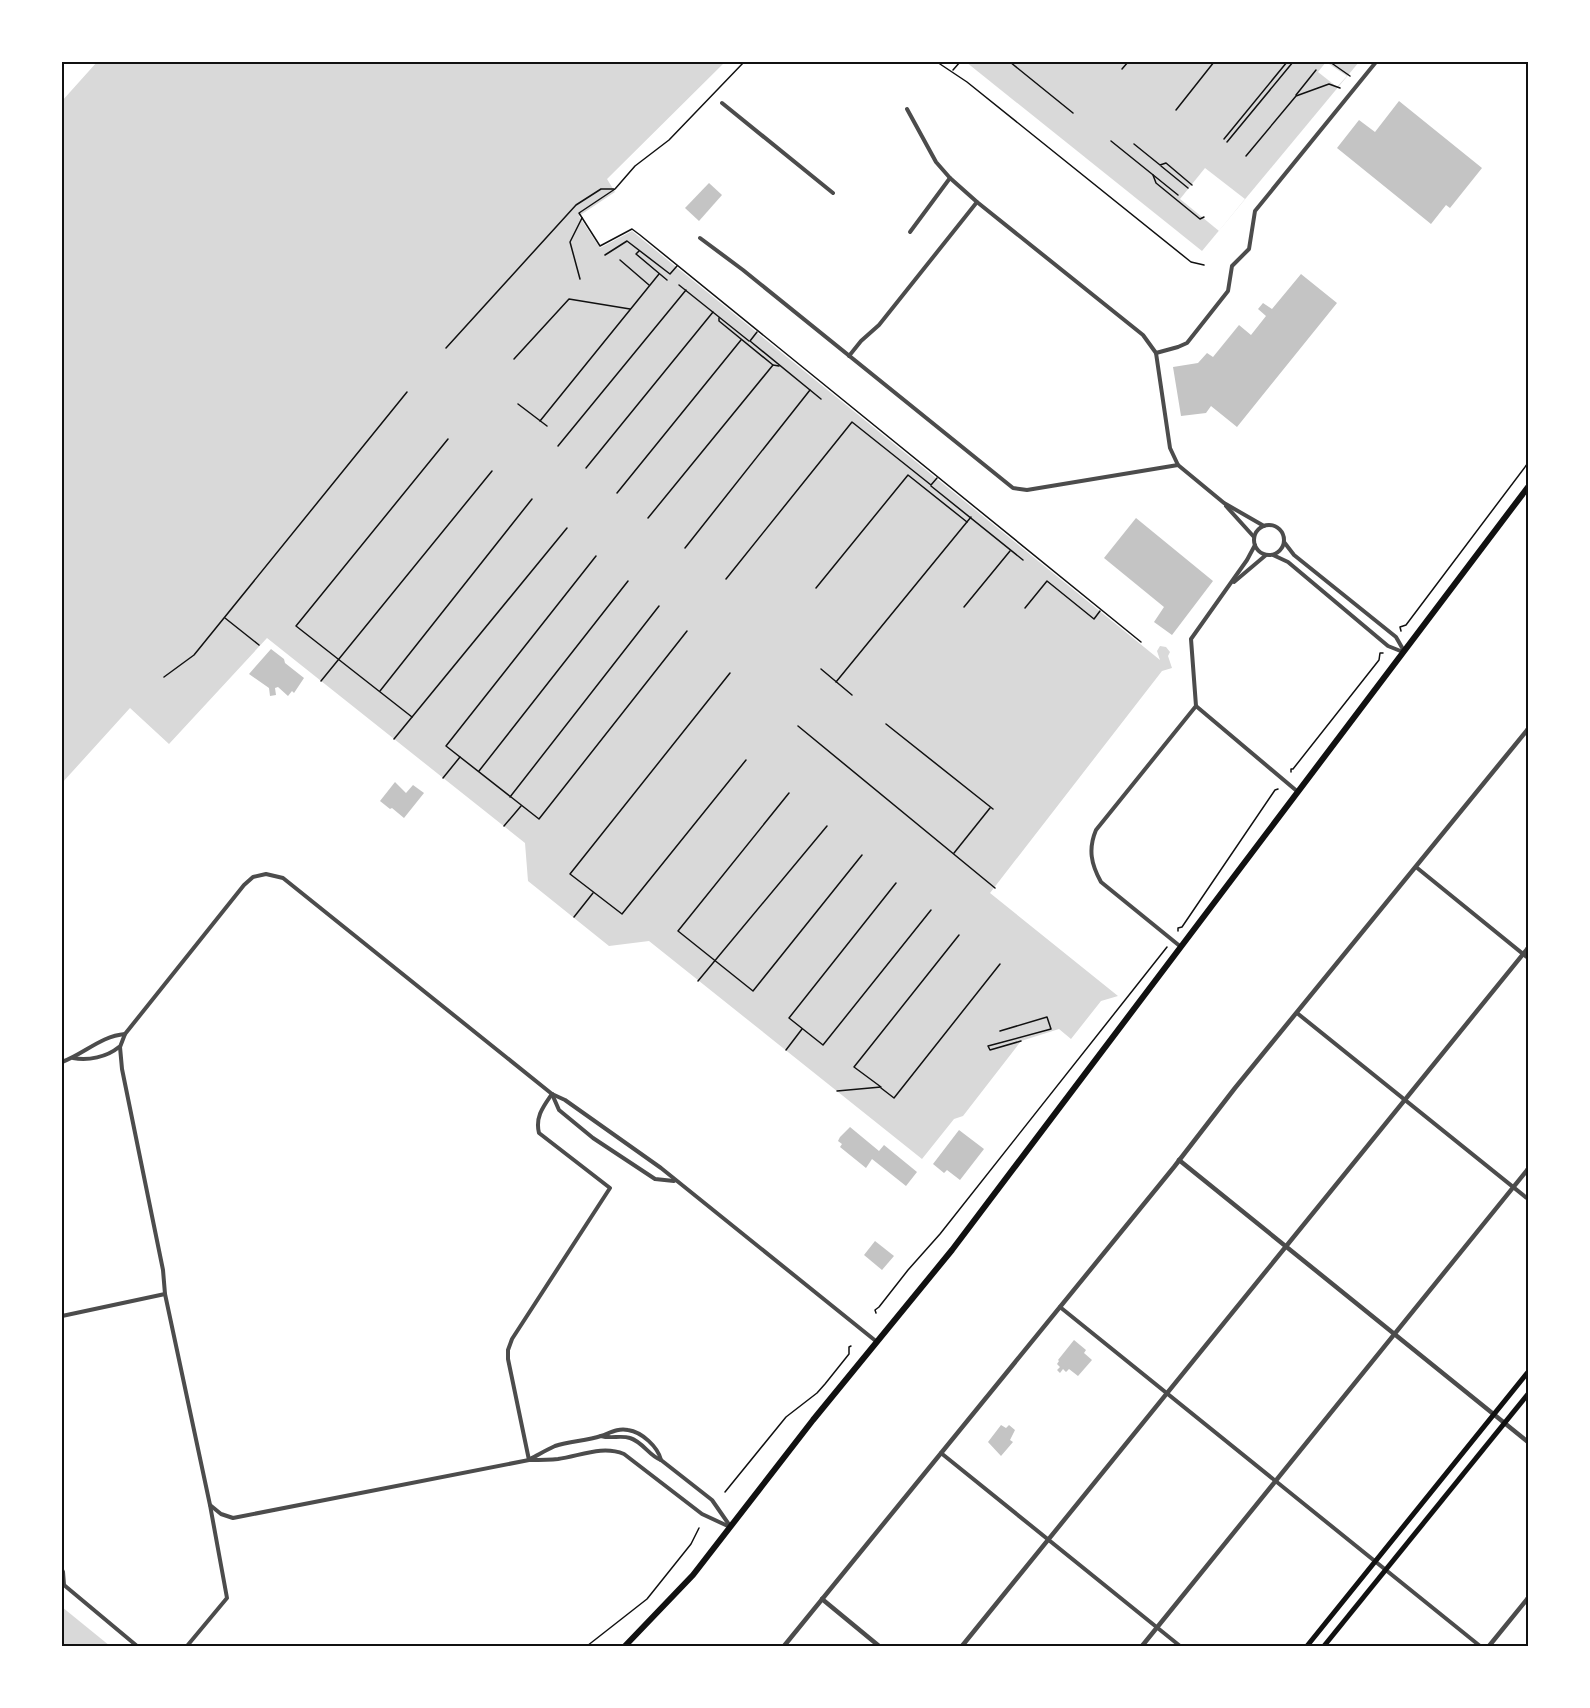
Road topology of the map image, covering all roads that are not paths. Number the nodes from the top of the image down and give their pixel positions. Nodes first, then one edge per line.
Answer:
1 (1376, 62) edge
2 (722, 103) dead end
3 (908, 109) dead end
4 (950, 178) junction
5 (833, 193) dead end
6 (977, 202) junction
7 (910, 232) dead end
8 (700, 238) dead end
9 (1156, 353) junction
10 (849, 356) junction
11 (1178, 465) junction
12 (1528, 487) edge
13 (1224, 503) junction
14 (1264, 526) junction
15 (1254, 537) junction
16 (1284, 542) junction
17 (1255, 545) junction
18 (1266, 555) junction
19 (1273, 555) junction
20 (1231, 584) junction
21 (1404, 652) junction
22 (1196, 706) junction
23 (1528, 729) edge
24 (1298, 792) junction
25 (1416, 867) junction
26 (1181, 947) junction
27 (1528, 948) edge
28 (1523, 954) junction
29 (1528, 958) edge
30 (1297, 1013) junction
31 (126, 1034) junction
32 (120, 1047) junction
33 (72, 1058) junction
34 (62, 1062) edge
35 (552, 1094) junction
36 (1404, 1100) junction
37 (1179, 1160) junction
38 (1528, 1169) edge
39 (675, 1181) junction
40 (1514, 1188) junction
41 (1528, 1199) edge
42 (1286, 1246) junction
43 (165, 1294) junction
44 (1059, 1306) junction
45 (62, 1316) edge
46 (1395, 1334) junction
47 (877, 1342) junction
48 (1528, 1372) edge
49 (1167, 1393) junction
50 (1528, 1394) edge
51 (1494, 1415) junction
52 (1505, 1423) junction
53 (601, 1436) junction
54 (1528, 1442) edge
55 (941, 1453) junction
56 (529, 1460) junction
57 (661, 1460) junction
58 (1276, 1481) junction
59 (210, 1505) junction
60 (730, 1527) junction
61 (1049, 1539) junction
62 (1376, 1562) junction
63 (62, 1570) edge
64 (1386, 1570) junction
65 (1528, 1598) edge
66 (822, 1599) junction
67 (1157, 1628) junction
68 (137, 1647) edge
69 (187, 1647) edge
70 (625, 1647) edge
71 (784, 1647) edge
72 (879, 1647) edge
73 (962, 1647) edge
74 (1142, 1647) edge
75 (1180, 1647) edge
76 (1307, 1647) edge
77 (1324, 1647) edge
78 (1480, 1647) edge
79 (1489, 1647) edge

1 - 9 street
2 - 5 street
3 - 4 street
4 - 6 street
4 - 7 street
6 - 9 street
6 - 10 street
8 - 10 street
9 - 11 street
10 - 11 street
11 - 13 street
12 - 21 main road
13 - 14 street
13 - 15 street
14 - 15 street
14 - 16 street
15 - 17 street
16 - 19 street
16 - 21 street
17 - 18 street
17 - 20 street
18 - 19 street
18 - 20 street
19 - 21 street
20 - 22 street
21 - 24 main road
22 - 24 street
22 - 26 street
23 - 25 street
24 - 26 main road
25 - 28 street
25 - 30 street
26 - 47 main road
27 - 28 street
28 - 29 street
28 - 36 street
30 - 36 street
30 - 37 street
31 - 32 street
31 - 33 street
31 - 35 street
32 - 33 street
32 - 43 street
33 - 34 street
35 - 39 street
35 - 39 street
35 - 56 street
36 - 40 street
36 - 42 street
37 - 42 street
37 - 44 street
38 - 40 street
39 - 47 street
40 - 41 street
40 - 46 street
42 - 46 street
42 - 49 street
43 - 45 street
43 - 59 street
44 - 49 street
44 - 55 street
46 - 51 street
46 - 58 street
47 - 60 main road
48 - 51 main road
49 - 58 street
49 - 61 street
50 - 52 main road
51 - 52 street
51 - 62 main road
52 - 54 street
52 - 64 main road
53 - 56 street
53 - 57 street
53 - 57 street
55 - 61 street
55 - 66 street
56 - 59 street
56 - 60 street
57 - 60 street
58 - 62 street
58 - 67 street
59 - 69 street
60 - 70 main road
61 - 67 street
61 - 73 street
62 - 64 street
62 - 76 main road
63 - 68 street
64 - 77 main road
64 - 78 street
65 - 79 street
66 - 71 street
66 - 72 street
67 - 74 street
67 - 75 street

